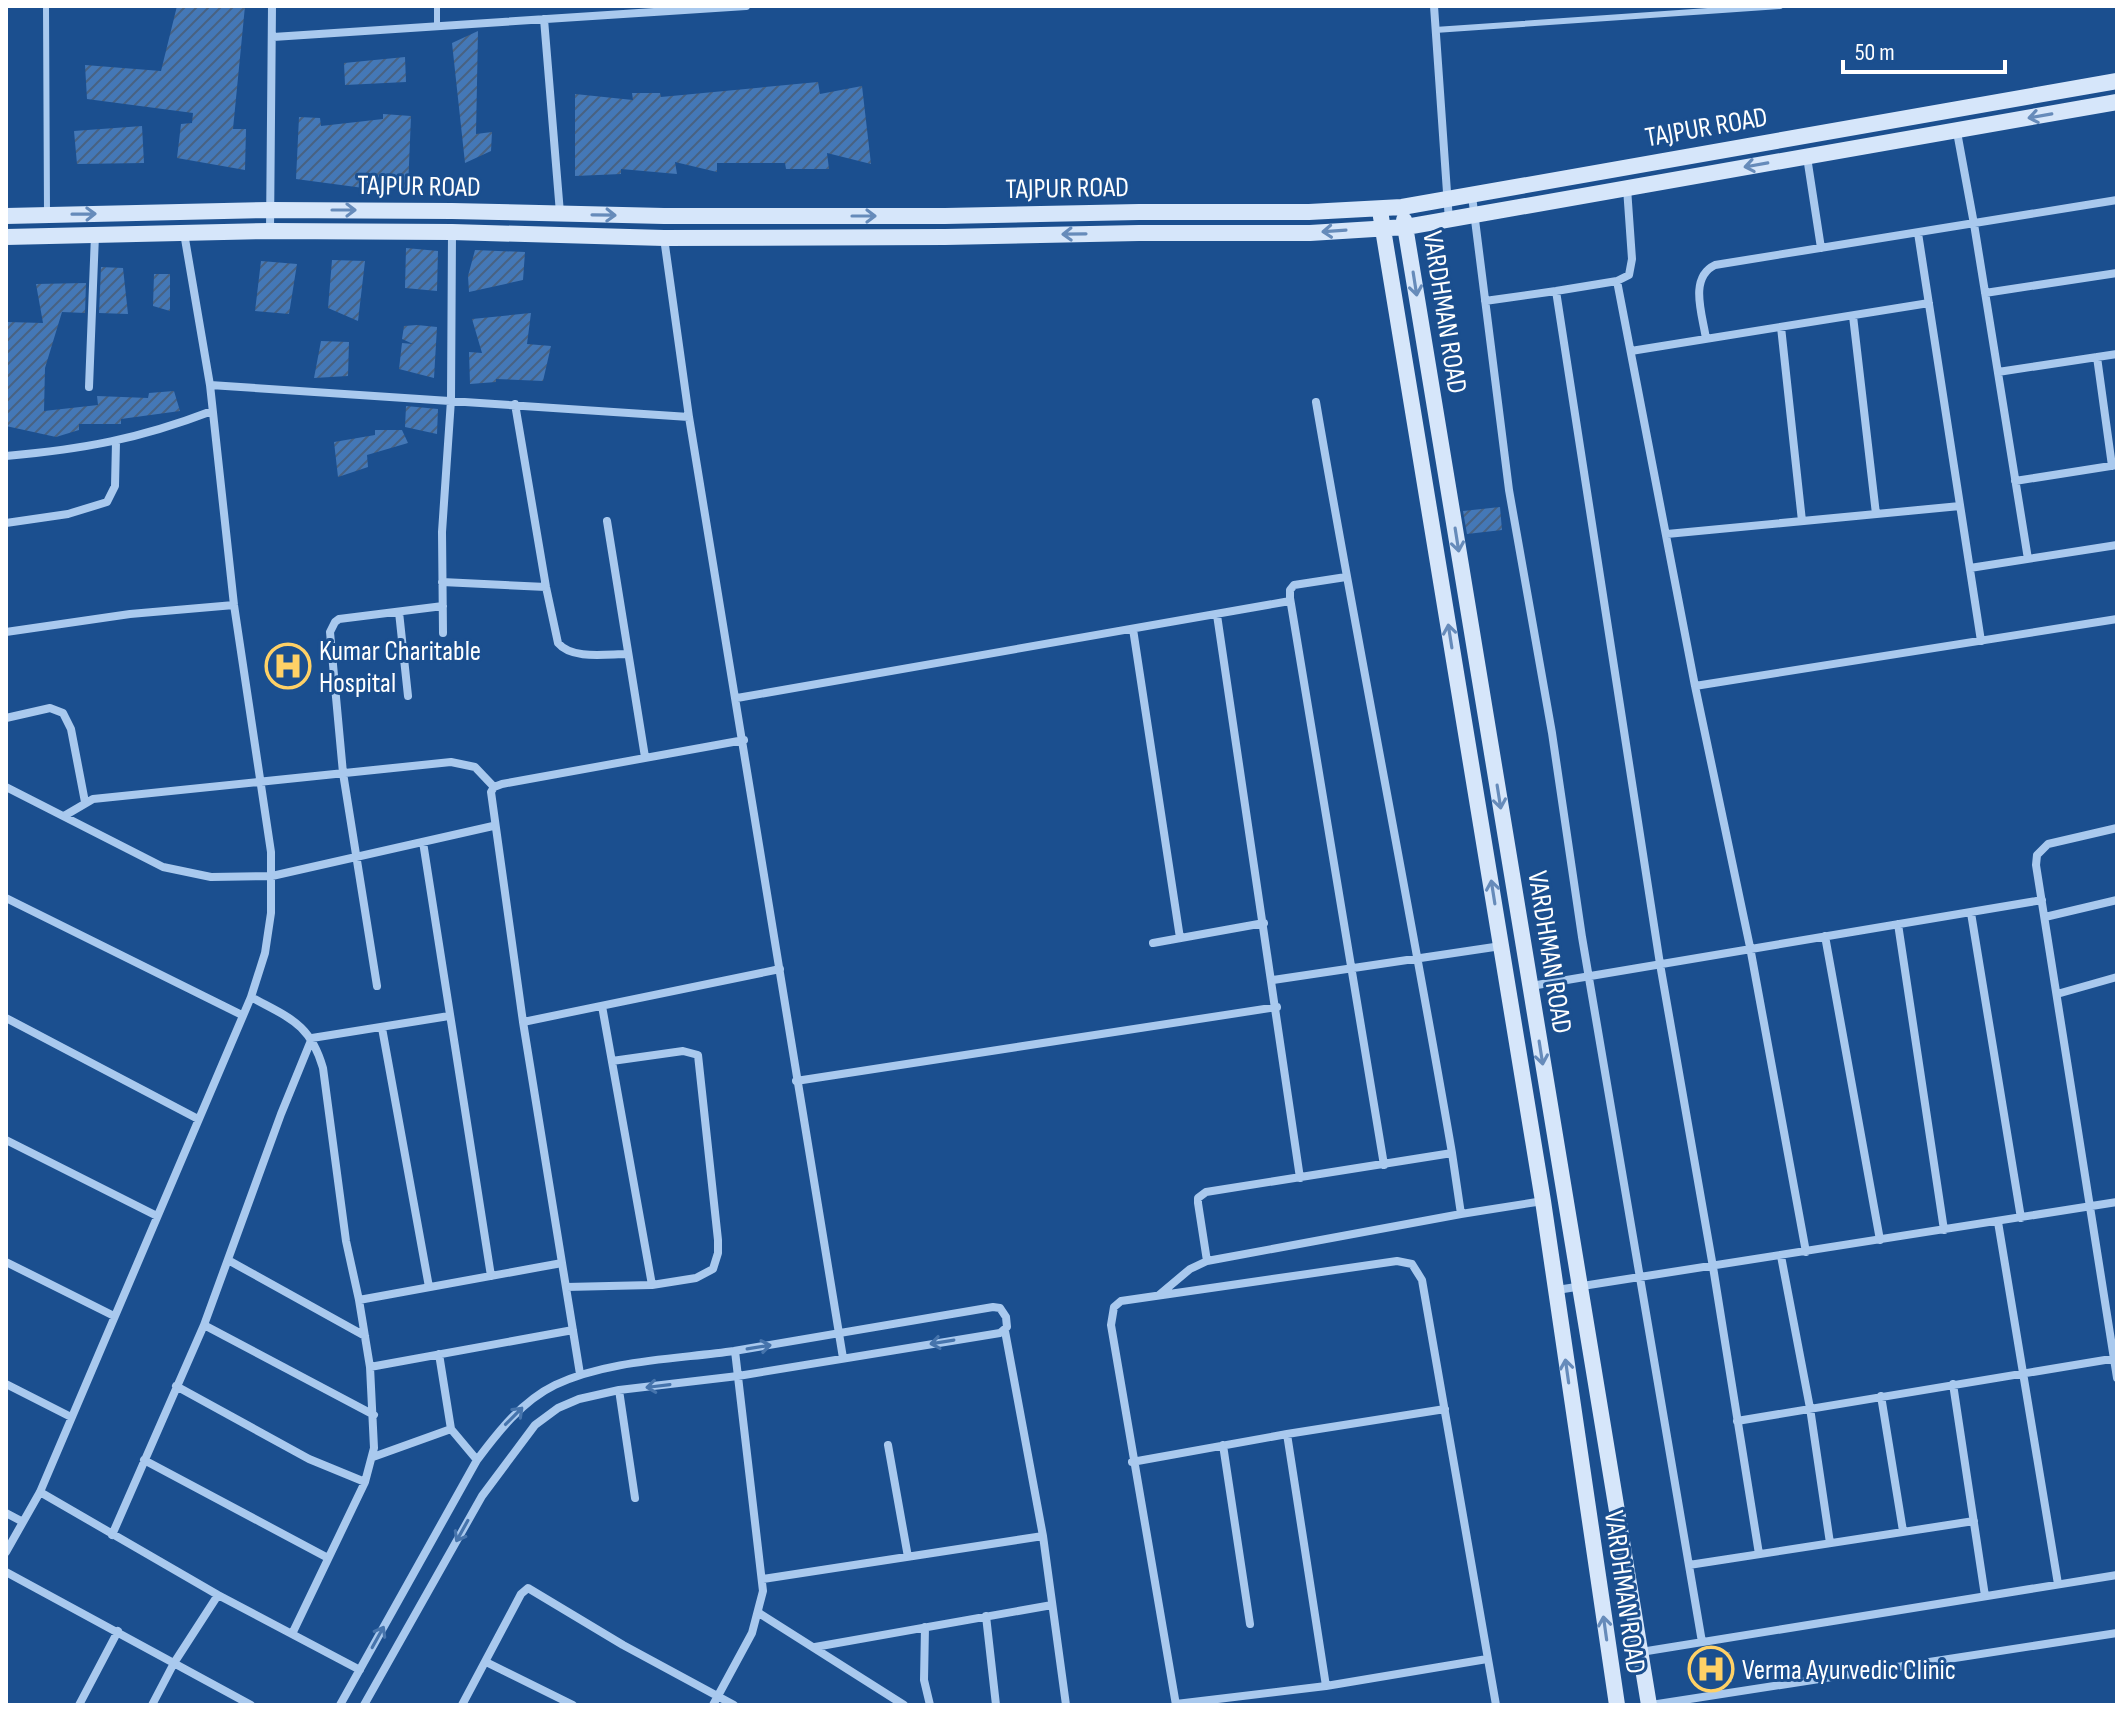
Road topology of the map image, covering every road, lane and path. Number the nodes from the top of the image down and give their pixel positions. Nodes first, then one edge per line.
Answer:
1 (46, 6) edge
2 (272, 6) edge
3 (437, 6) edge
4 (746, 6) edge
5 (1434, 6) edge
6 (1780, 6) edge
7 (1751, 7) edge
8 (544, 19) junction
9 (437, 26) junction
10 (1435, 30) junction
11 (273, 37) junction
12 (2117, 81) edge
13 (2117, 102) edge
14 (1957, 132) junction
15 (1807, 157) junction
16 (1627, 187) junction
17 (1472, 196) junction
18 (1447, 200) junction
19 (2117, 200) edge
20 (1379, 207) junction
21 (1402, 207) junction
22 (270, 210) junction
23 (560, 214) junction
24 (47, 215) junction
25 (6, 216) edge
26 (1474, 216) junction
27 (1449, 221) junction
28 (1974, 224) junction
29 (1383, 227) junction
30 (1406, 227) junction
31 (270, 231) junction
32 (184, 232) junction
33 (452, 232) junction
34 (1918, 233) junction
35 (95, 235) junction
36 (6, 237) edge
37 (664, 238) junction
38 (1821, 248) junction
39 (2117, 273) edge
40 (1617, 281) junction
41 (1556, 291) junction
42 (1985, 293) junction
43 (1485, 301) junction
44 (1929, 303) junction
45 (1853, 316) junction
46 (1781, 327) junction
47 (1706, 339) junction
48 (1631, 351) junction
49 (2117, 354) edge
50 (2097, 357) junction
51 (1998, 372) junction
52 (210, 385) junction
53 (89, 387) dead end
54 (451, 400) junction
55 (1316, 402) dead end
56 (515, 404) junction
57 (212, 411) junction
58 (689, 417) junction
59 (116, 442) junction
60 (6, 456) edge
61 (2115, 465) edge
62 (2015, 481) junction
63 (1960, 506) junction
64 (1876, 514) junction
65 (607, 521) dead end
66 (1802, 521) junction
67 (6, 523) edge
68 (1667, 534) junction
69 (2117, 545) edge
70 (2028, 559) junction
71 (1970, 568) junction
72 (1346, 577) junction
73 (442, 582) junction
74 (546, 587) junction
75 (1290, 601) junction
76 (234, 605) junction
77 (443, 606) junction
78 (399, 612) junction
79 (1217, 615) junction
80 (2117, 619) edge
81 (1133, 629) junction
82 (6, 632) edge
83 (443, 633) dead end
84 (1981, 641) junction
85 (627, 654) junction
86 (1695, 686) junction
87 (408, 696) dead end
88 (737, 698) junction
89 (6, 718) edge
90 (744, 740) junction
91 (645, 757) junction
92 (343, 773) junction
93 (260, 781) junction
94 (6, 787) edge
95 (494, 787) junction
96 (85, 802) junction
97 (64, 816) junction
98 (493, 826) junction
99 (2117, 828) edge
100 (423, 842) junction
101 (358, 857) junction
102 (272, 876) junction
103 (6, 898) edge
104 (2042, 900) junction
105 (2117, 900) edge
106 (1971, 913) junction
107 (2045, 917) junction
108 (1264, 923) junction
109 (1898, 924) junction
110 (1825, 936) junction
111 (1180, 938) junction
112 (1153, 943) dead end
113 (1501, 946) junction
114 (1750, 947) junction
115 (1419, 959) junction
116 (1660, 964) junction
117 (780, 969) junction
118 (1351, 970) junction
119 (1588, 975) junction
120 (2117, 977) edge
121 (1273, 980) junction
122 (377, 986) dead end
123 (1530, 986) junction
124 (2057, 994) junction
125 (251, 997) junction
126 (602, 1006) junction
127 (1277, 1007) junction
128 (242, 1015) junction
129 (449, 1016) junction
130 (6, 1018) edge
131 (523, 1022) junction
132 (382, 1028) junction
133 (312, 1038) junction
134 (612, 1061) junction
135 (796, 1081) junction
136 (198, 1119) junction
137 (6, 1140) edge
138 (1452, 1153) junction
139 (1384, 1165) junction
140 (1300, 1178) junction
141 (1543, 1201) junction
142 (2117, 1202) edge
143 (2089, 1206) junction
144 (1461, 1214) junction
145 (157, 1216) junction
146 (2021, 1218) junction
147 (1998, 1222) junction
148 (1944, 1230) junction
149 (1880, 1240) junction
150 (1806, 1252) junction
151 (1781, 1256) junction
152 (228, 1260) junction
153 (1207, 1261) junction
154 (6, 1262) edge
155 (562, 1263) junction
156 (1713, 1267) junction
157 (491, 1276) junction
158 (1640, 1279) junction
159 (652, 1285) junction
160 (429, 1287) junction
161 (566, 1287) junction
162 (1579, 1287) junction
163 (1555, 1290) junction
164 (1158, 1295) junction
165 (359, 1300) junction
166 (114, 1316) junction
167 (204, 1325) junction
168 (573, 1330) junction
169 (1005, 1331) junction
170 (838, 1334) junction
171 (365, 1336) junction
172 (735, 1351) junction
173 (439, 1354) junction
174 (843, 1358) junction
175 (2116, 1358) edge
176 (370, 1367) junction
177 (2023, 1373) junction
178 (580, 1374) junction
179 (738, 1376) junction
180 (2117, 1378) edge
181 (6, 1384) edge
182 (1953, 1384) junction
183 (176, 1386) junction
184 (619, 1390) junction
185 (1881, 1396) junction
186 (1810, 1408) junction
187 (1445, 1409) junction
188 (374, 1415) junction
189 (71, 1417) junction
190 (1737, 1421) junction
191 (451, 1429) junction
192 (1287, 1434) junction
193 (888, 1445) dead end
194 (1223, 1445) junction
195 (373, 1457) junction
196 (144, 1460) junction
197 (477, 1460) junction
198 (1132, 1462) junction
199 (365, 1482) junction
200 (40, 1492) junction
201 (635, 1498) dead end
202 (6, 1513) edge
203 (1974, 1521) junction
204 (23, 1522) junction
205 (1903, 1531) junction
206 (112, 1535) junction
207 (1043, 1536) junction
208 (1830, 1543) junction
209 (6, 1552) edge
210 (1759, 1554) junction
211 (908, 1557) junction
212 (328, 1558) junction
213 (1689, 1565) junction
214 (6, 1572) edge
215 (2117, 1575) edge
216 (763, 1579) junction
217 (2058, 1584) junction
218 (218, 1595) junction
219 (1985, 1596) junction
220 (1052, 1605) junction
221 (759, 1613) junction
222 (986, 1616) junction
223 (1250, 1624) dead end
224 (925, 1627) junction
225 (118, 1631) junction
226 (2117, 1633) edge
227 (292, 1634) junction
228 (1702, 1642) junction
229 (815, 1647) junction
230 (1641, 1652) junction
231 (1487, 1659) junction
232 (486, 1662) junction
233 (174, 1663) junction
234 (360, 1670) junction
235 (1326, 1686) junction
236 (718, 1696) junction
237 (79, 1705) edge
238 (152, 1705) edge
239 (251, 1705) edge
240 (340, 1705) edge
241 (364, 1705) edge
242 (462, 1705) edge
243 (573, 1705) edge
244 (713, 1705) edge
245 (734, 1705) edge
246 (904, 1705) edge
247 (930, 1705) edge
248 (996, 1705) edge
249 (1066, 1705) edge
250 (1176, 1705) edge
251 (1496, 1705) edge
252 (1617, 1705) edge
253 (1650, 1705) edge

1 - 24 lane
2 - 11 street
3 - 9 lane
4 - 8 street
5 - 10 street
6 - 7 lane
7 - 10 lane
8 - 9 street
8 - 23 street
9 - 11 street
10 - 18 street
11 - 22 street
12 - 17 main road, TAJPUR ROAD
13 -> 14 main road, TAJPUR ROAD
14 - 15 main road, TAJPUR ROAD
14 - 28 street
15 -> 16 main road, TAJPUR ROAD
15 - 38 street
16 - 26 main road, TAJPUR ROAD
16 - 40 street
17 - 18 main road, TAJPUR ROAD
17 - 26 street
18 - 21 main road, TAJPUR ROAD
18 - 27 street
19 - 28 street
20 - 21 main road, TAJPUR ROAD
23 -> 20 main road, TAJPUR ROAD
20 - 29 main road, VARDHMAN ROAD
21 - 30 main road, VARDHMAN ROAD
22 -> 23 main road, TAJPUR ROAD
24 -> 22 main road, TAJPUR ROAD
22 - 31 street
24 - 25 main road, TAJPUR ROAD
26 - 27 main road, TAJPUR ROAD
26 - 43 street
27 - 30 main road, TAJPUR ROAD
28 - 34 street
28 - 42 street
29 - 30 main road, TAJPUR ROAD
29 -> 37 main road, TAJPUR ROAD
113 -> 29 main road, VARDHMAN ROAD
30 -> 123 main road, VARDHMAN ROAD
31 - 32 main road, TAJPUR ROAD
31 - 33 main road, TAJPUR ROAD
32 - 35 main road, TAJPUR ROAD
32 - 52 street
33 - 37 main road, TAJPUR ROAD
33 - 54 street
34 - 38 street
34 - 44 street
35 - 36 main road, TAJPUR ROAD
35 - 53 street
37 - 58 street
38 - 47 street
39 - 42 street
40 - 41 street
40 - 48 street
41 - 43 street
41 - 116 street
42 - 51 street
43 - 119 street
44 - 45 street
44 - 63 street
45 - 46 street
45 - 64 street
46 - 47 street
46 - 66 street
47 - 48 street
48 - 68 street
49 - 50 street
50 - 51 street
50 - 61 street
51 - 62 street
52 - 54 street
52 - 57 street
54 - 56 street
54 - 73 street
55 - 72 street
56 - 58 street
56 - 74 street
57 - 59 street
57 - 76 street
58 - 88 street
59 - 60 street
59 - 67 street
61 - 62 street
62 - 70 street
63 - 64 street
63 - 71 street
64 - 66 street
65 - 85 street
66 - 68 street
68 - 86 street
69 - 70 street
70 - 71 street
71 - 84 street
72 - 75 street
72 - 115 street
73 - 74 street
73 - 77 street
74 - 85 street
75 - 79 street
75 - 118 street
76 - 82 street
76 - 93 street
77 - 78 street
77 - 83 street
78 - 87 street
78 - 92 street
79 - 81 street
79 - 108 street
80 - 84 street
81 - 88 street
81 - 111 street
84 - 86 street
85 - 91 street
86 - 114 street
88 - 90 street
89 - 96 street
90 - 91 street
90 - 117 street
91 - 95 street
92 - 93 street
92 - 95 street
92 - 101 street
93 - 96 street
93 - 102 street
94 - 97 street
95 - 98 street
96 - 97 street
97 - 102 street
98 - 100 street
98 - 131 street
99 - 104 street
100 - 101 street
100 - 129 street
101 - 102 street
101 - 122 street
102 - 125 street
103 - 128 street
104 - 106 street
104 - 107 street
105 - 107 street
106 - 109 street
106 - 146 street
107 - 124 street
108 - 111 street
108 - 121 street
109 - 110 street
109 - 148 street
110 - 114 street
110 - 149 street
111 - 112 street
113 - 115 street
113 - 141 main road, VARDHMAN ROAD
114 - 116 street
114 - 150 street
115 - 118 street
115 - 138 street
116 - 119 street
116 - 156 street
117 - 126 street
117 - 135 street
118 - 121 street
118 - 139 street
119 - 123 street
119 - 158 street
120 - 124 street
121 - 127 street
123 -> 162 main road, VARDHMAN ROAD
124 - 143 street
125 - 128 street
125 - 133 street
126 - 131 street
126 - 134 street
127 - 135 street
127 - 140 street
128 - 136 street
129 - 132 street
129 - 157 street
130 - 136 street
131 - 155 street
132 - 133 street
132 - 160 street
133 - 152 street
133 - 165 street
134 - 159 street
134 - 159 street
135 - 170 street
136 - 145 street
137 - 145 street
138 - 139 street
138 - 144 street
139 - 140 street
140 - 153 street
141 - 144 street
141 - 163 main road, VARDHMAN ROAD
142 - 143 street
143 - 146 street
143 - 175 street
144 - 153 street
145 - 166 street
146 - 147 street
147 - 148 street
147 - 177 street
148 - 149 street
149 - 150 street
150 - 151 street
151 - 156 street
151 - 186 street
152 - 167 street
152 - 171 street
153 - 164 street
154 - 166 street
155 - 157 street
155 - 161 street
156 - 158 street
156 - 190 street
157 - 160 street
158 - 162 street
158 - 213 street
159 - 161 street
160 - 165 street
161 - 168 street
162 - 163 street
162 - 230 main road, VARDHMAN ROAD
252 -> 163 main road, VARDHMAN ROAD
164 - 187 street
164 - 198 street
165 - 171 street
166 - 189 street
167 - 183 street
167 - 188 street
168 - 173 street
168 - 178 street
169 - 170 street
169 -> 174 street
169 - 207 street
172 -> 170 street
170 - 174 street
171 - 176 street
172 - 178 street
172 - 179 street
173 - 176 street
173 - 191 street
174 - 179 street
175 - 177 street
175 - 180 street
176 - 188 street
177 - 182 street
177 - 217 street
197 -> 178 street
179 -> 184 street
179 - 216 street
181 - 189 street
182 - 185 street
182 - 203 street
183 - 196 street
183 - 199 street
184 - 201 street
184 -> 241 street
185 - 186 street
185 - 205 street
186 - 190 street
186 - 208 street
187 - 192 street
187 - 231 street
188 - 195 street
189 - 200 street
190 - 210 street
191 - 195 street
191 - 197 street
192 - 194 street
192 - 235 street
193 - 211 street
194 - 198 street
194 - 223 street
195 - 199 street
196 - 206 street
196 - 212 street
234 -> 197 street
198 - 250 street
199 - 212 street
200 - 204 street
200 - 206 street
202 - 204 street
203 - 205 street
203 - 219 street
204 - 209 street
205 - 208 street
206 - 218 street
207 - 211 street
207 - 220 street
208 - 210 street
210 - 213 street
211 - 216 street
212 - 227 street
213 - 228 street
214 - 225 street
215 - 217 street
216 - 221 street
217 - 219 street
218 - 227 street
218 - 233 street
219 - 228 street
220 - 222 street
220 - 249 street
221 - 229 street
221 - 236 street
222 - 224 street
222 - 248 street
224 - 229 street
224 - 247 street
225 - 233 street
225 - 237 street
226 - 253 street
227 - 234 street
228 - 230 street
229 - 246 street
230 - 253 main road, VARDHMAN ROAD
231 - 235 street
231 - 251 street
232 - 236 street
232 - 242 street
232 - 243 street
233 - 238 street
233 - 239 street
234 - 240 street
235 - 250 street
236 - 244 street
236 - 245 street

